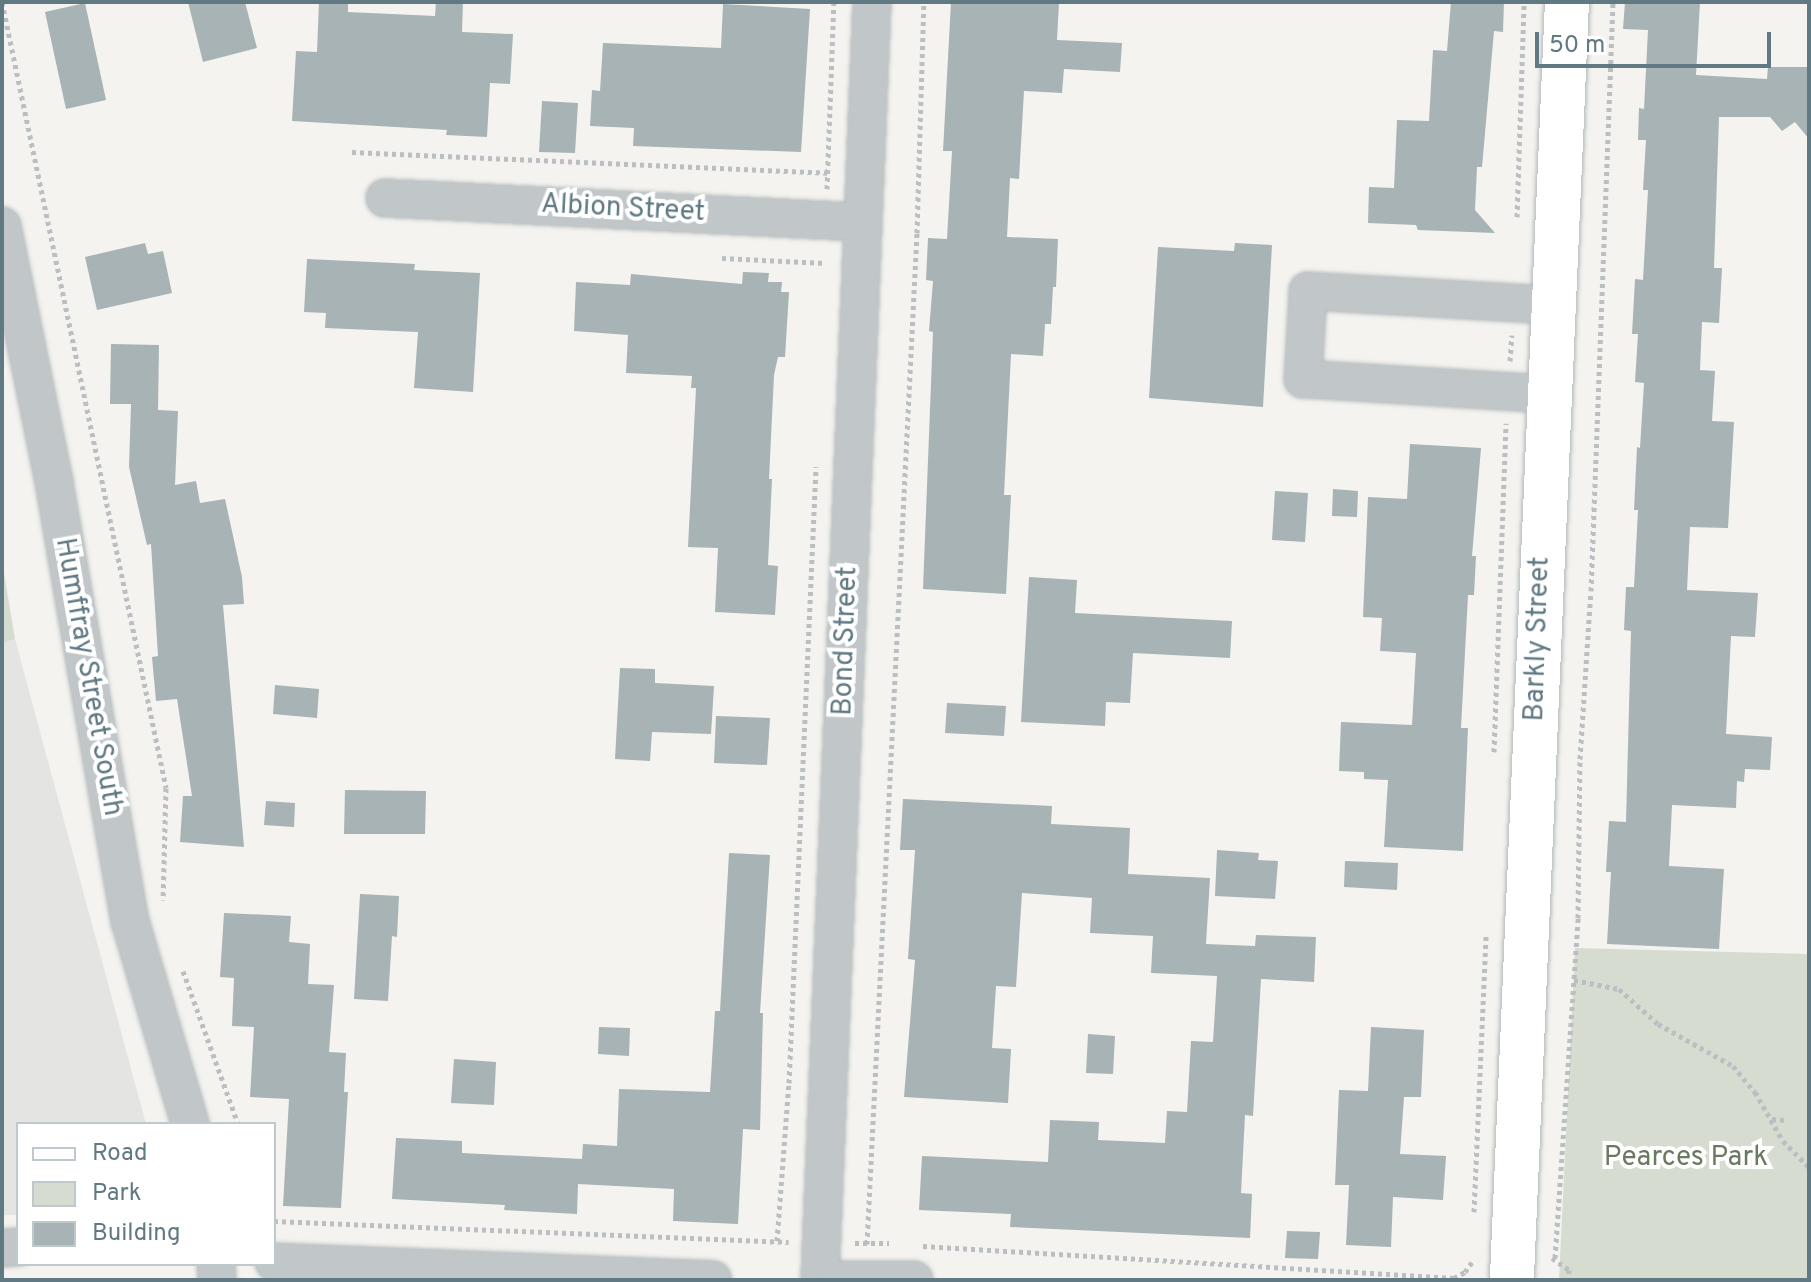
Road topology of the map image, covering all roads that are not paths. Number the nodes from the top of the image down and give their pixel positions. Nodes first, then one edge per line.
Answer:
1 (872, 2) edge
2 (1567, 2) edge
3 (385, 198) dead end
4 (862, 222) junction
5 (2, 226) edge
6 (1533, 304) junction
7 (1528, 392) junction
8 (189, 1122) edge
9 (276, 1262) edge
10 (915, 1262) edge
11 (1485, 1274) edge
12 (713, 1280) edge
13 (820, 1280) edge
14 (836, 1280) edge

1 - 4 street, Bond Street
2 - 6 main road, Barkly Street
3 - 4 street, Albion Street
4 - 13 street, Bond Street
5 - 8 street, Humffray Street South
6 - 7 main road, Barkly Street
6 - 7 street
7 - 11 main road, Barkly Street
9 - 12 street
10 - 14 street

